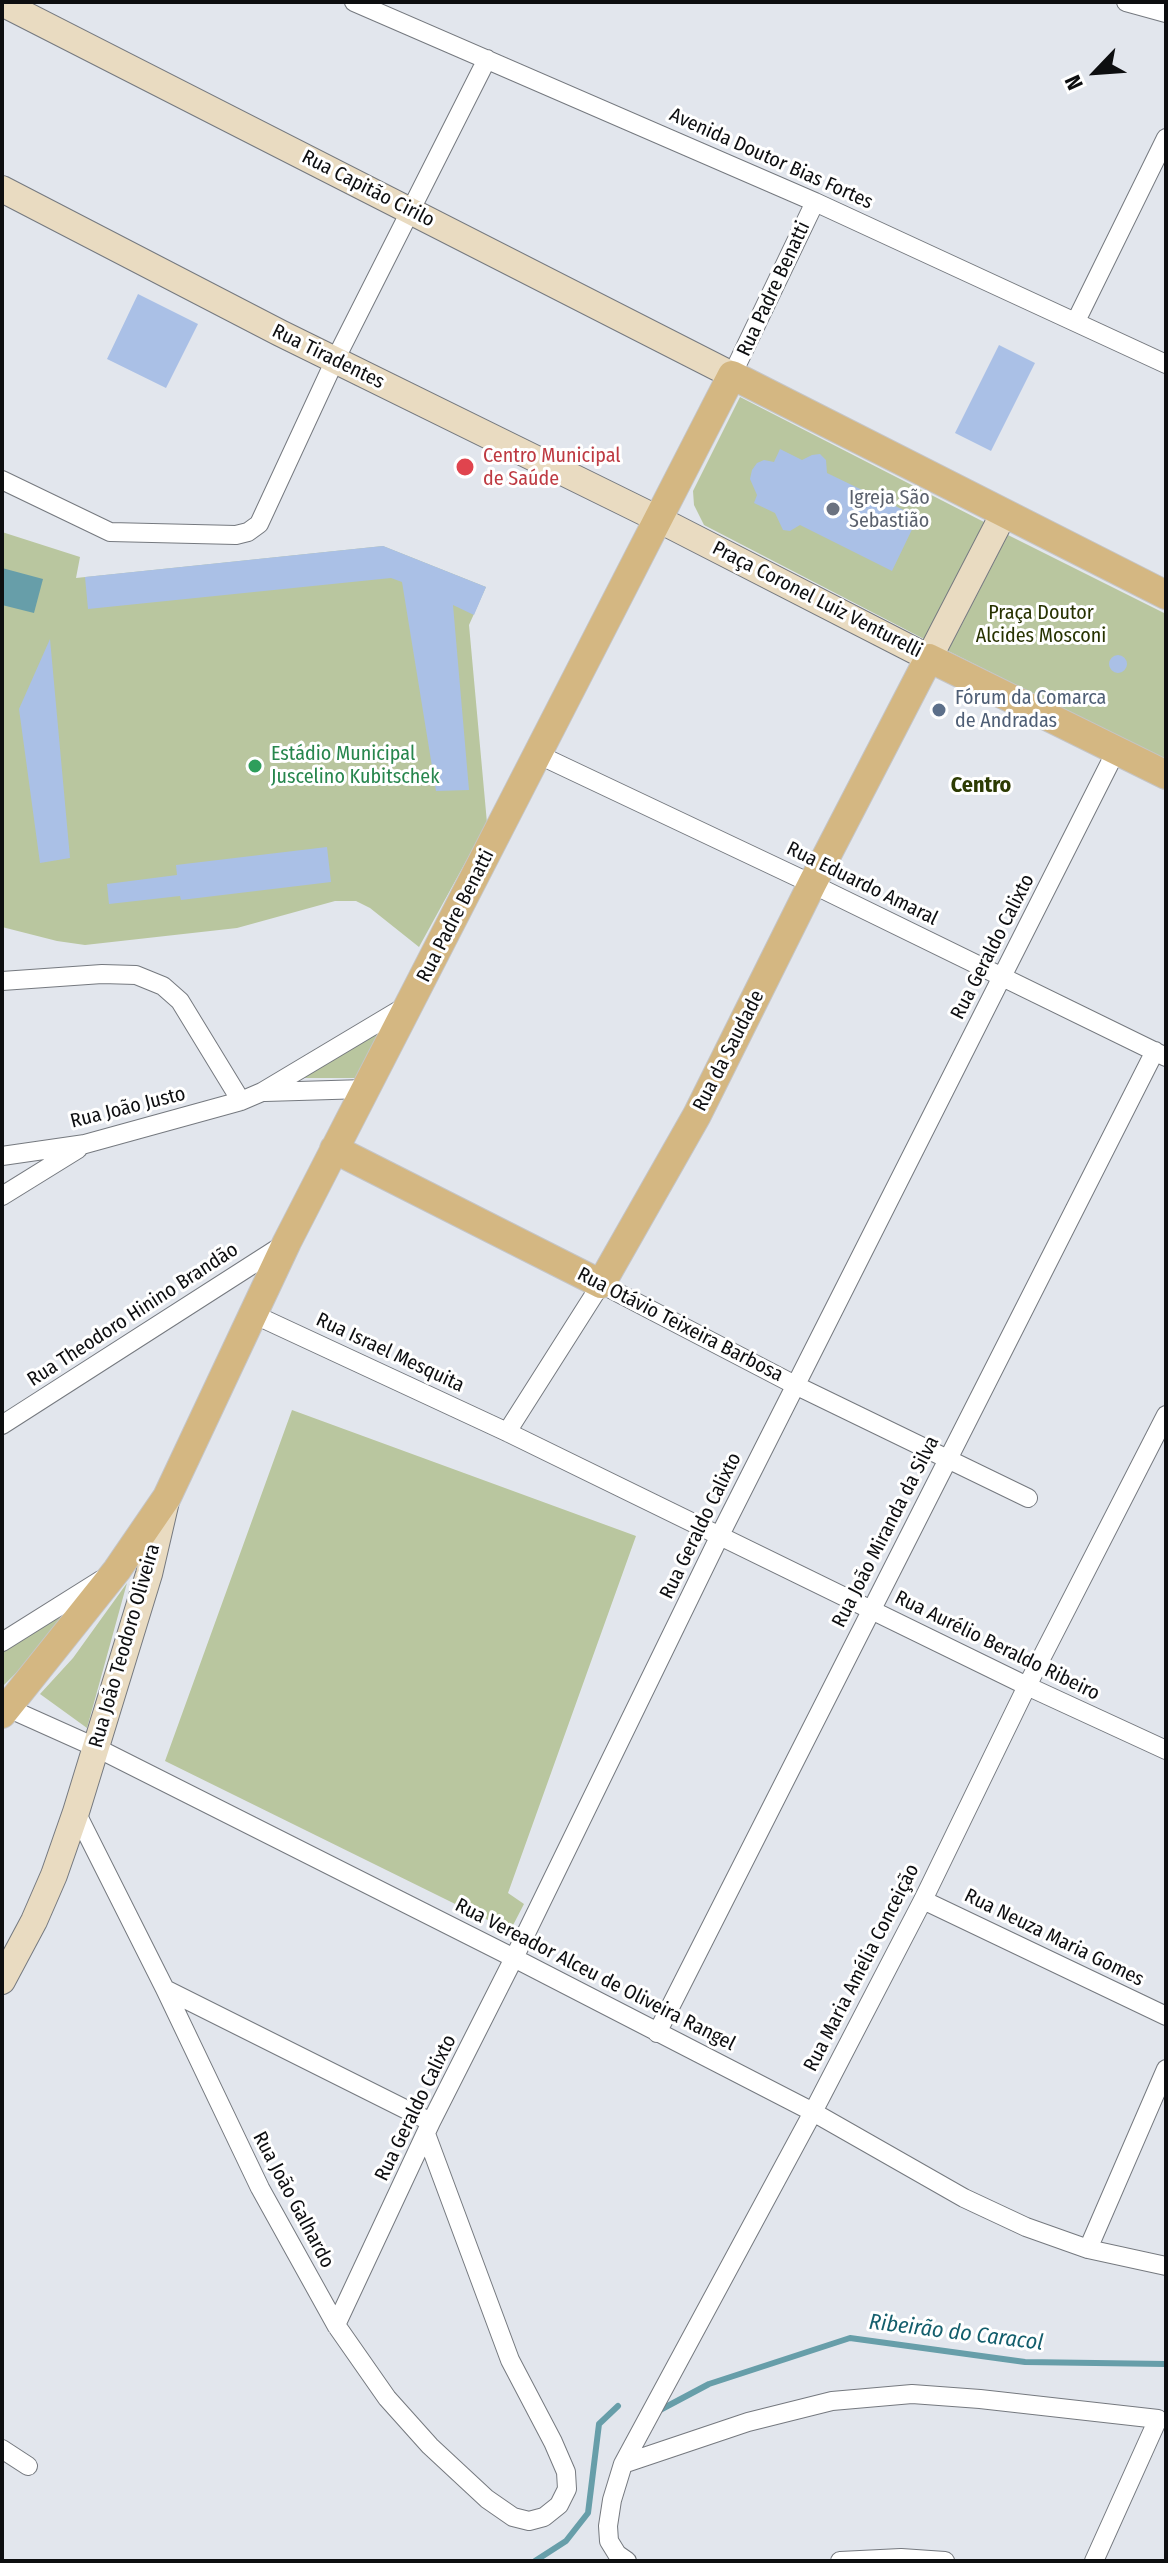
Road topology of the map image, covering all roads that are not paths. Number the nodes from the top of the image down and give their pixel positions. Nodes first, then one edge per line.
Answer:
1 (354, 2) edge
2 (1126, 2) edge
3 (2, 3) edge
4 (1166, 13) edge
5 (487, 59) junction
6 (1166, 138) edge
7 (1160, 164) edge
8 (2, 189) edge
9 (815, 202) junction
10 (410, 210) junction
11 (1076, 321) junction
12 (335, 360) junction
13 (1166, 364) edge
14 (732, 375) junction
15 (2, 480) edge
16 (1004, 513) junction
17 (658, 519) junction
18 (1166, 595) edge
19 (929, 658) junction
20 (1116, 751) junction
21 (537, 754) junction
22 (1166, 775) edge
23 (812, 884) junction
24 (1003, 978) junction
25 (2, 981) edge
26 (412, 1002) junction
27 (1160, 1054) edge
28 (365, 1089) junction
29 (262, 1092) junction
30 (241, 1101) junction
31 (85, 1144) junction
32 (334, 1149) junction
33 (2, 1156) edge
34 (2, 1196) edge
35 (287, 1242) junction
36 (601, 1284) junction
37 (253, 1314) junction
38 (795, 1385) junction
39 (1166, 1415) edge
40 (2, 1425) edge
41 (507, 1432) junction
42 (948, 1460) junction
43 (167, 1497) junction
44 (1028, 1498) dead end
45 (719, 1537) junction
46 (153, 1553) junction
47 (117, 1570) junction
48 (872, 1610) junction
49 (2, 1642) edge
50 (1027, 1686) junction
51 (5, 1711) edge
52 (95, 1747) junction
53 (1166, 1750) edge
54 (76, 1812) junction
55 (923, 1900) junction
56 (514, 1958) junction
57 (2, 1981) edge
58 (165, 1989) junction
59 (1166, 2016) edge
60 (657, 2033) junction
61 (1166, 2069) edge
62 (813, 2112) junction
63 (428, 2128) junction
64 (1088, 2249) junction
65 (1166, 2266) edge
66 (336, 2325) junction
67 (1162, 2416) edge
68 (2, 2449) edge
69 (623, 2464) junction
70 (28, 2466) dead end
71 (627, 2561) edge
72 (840, 2561) edge
73 (945, 2561) edge
74 (1094, 2561) edge

1 - 5 street, Avenida Doutor Bias Fortes
2 - 4 street
3 - 10 main road, Rua Capitão Cirilo
5 - 9 street, Avenida Doutor Bias Fortes
5 - 10 street
6 - 7 street
7 - 11 street
8 - 12 main road, Rua Tiradentes
9 - 11 street, Avenida Doutor Bias Fortes
9 - 14 street, Rua Padre Benatti
10 - 12 street
10 - 14 main road, Rua Capitão Cirilo
11 - 13 street, Avenida Doutor Bias Fortes
12 - 15 street
12 - 17 main road, Rua Tiradentes
14 - 16 main road
14 - 17 main road
16 - 18 main road
16 - 19 main road, Praça Coronel Luiz Venturelli
17 - 19 main road, Praça Coronel Luiz Venturelli
17 - 21 main road, Rua Padre Benatti
19 - 20 main road
19 - 23 main road, Rua da Saudade
20 - 22 main road
20 - 24 street, Rua Geraldo Calixto
21 - 23 street, Rua Eduardo Amaral
21 - 26 main road, Rua Padre Benatti
23 - 24 street, Rua Eduardo Amaral
23 - 36 main road, Rua da Saudade
24 - 27 street, Rua Eduardo Amaral
24 - 38 street, Rua Geraldo Calixto
25 - 30 street
26 - 28 main road, Rua Padre Benatti
26 - 29 street
27 - 42 street, Rua João Miranda da Silva
28 - 29 street
28 - 32 main road, Rua Padre Benatti
29 - 30 street, Rua João Justo
30 - 31 street, Rua João Justo
31 - 33 street, Rua João Justo
31 - 34 street
32 - 35 main road, Rua Padre Benatti
32 - 36 main road, Rua Otávio Teixeira Barbosa
35 - 37 main road, Rua Padre Benatti
35 - 40 street, Rua Theodoro Hinino Brandão
36 - 38 street, Rua Otávio Teixeira Barbosa
36 - 41 street, Rua da Saudade
37 - 41 street, Rua Israel Mesquita
37 - 43 main road, Rua João Teodoro Oliveira
38 - 42 street, Rua Otávio Teixeira Barbosa
38 - 45 street, Rua Geraldo Calixto
39 - 50 street, Rua Maria Amélia Conceição
41 - 45 street, Rua Aurélio Beraldo Ribeiro
42 - 44 street, Rua Otávio Teixeira Barbosa
42 - 48 street, Rua João Miranda da Silva
43 - 46 main road, Rua João Teodoro Oliveira
43 - 47 main road
45 - 48 street, Rua Aurélio Beraldo Ribeiro
45 - 56 street, Rua Geraldo Calixto
46 - 47 street
46 - 52 main road, Rua João Teodoro Oliveira
47 - 49 street
47 - 51 main road
48 - 50 street, Rua Aurélio Beraldo Ribeiro
48 - 60 street, Rua João Miranda da Silva
50 - 53 street, Rua Aurélio Beraldo Ribeiro
50 - 55 street, Rua Maria Amélia Conceição
51 - 52 street, Rua Vereador Alceu de Oliveira Rangel
52 - 54 main road, Rua João Teodoro Oliveira
52 - 56 street, Rua Vereador Alceu de Oliveira Rangel
54 - 57 main road, Rua João Teodoro Oliveira
54 - 58 street, Rua João Galhardo
55 - 59 street, Rua Neuza Maria Gomes
55 - 62 street, Rua Maria Amélia Conceição
56 - 60 street, Rua Vereador Alceu de Oliveira Rangel
56 - 63 street, Rua Geraldo Calixto
58 - 63 street
58 - 66 street, Rua João Galhardo
60 - 62 street, Rua Vereador Alceu de Oliveira Rangel
61 - 64 street
62 - 64 street, Rua Vereador Alceu de Oliveira Rangel
62 - 69 street, Rua Maria Amélia Conceição
63 - 66 street, Rua Geraldo Calixto
63 - 66 street, Rua João Galhardo
64 - 65 street, Rua Vereador Alceu de Oliveira Rangel
67 - 69 street
67 - 74 street
68 - 70 street
69 - 71 street, Rua Maria Amélia Conceição
72 - 73 street

